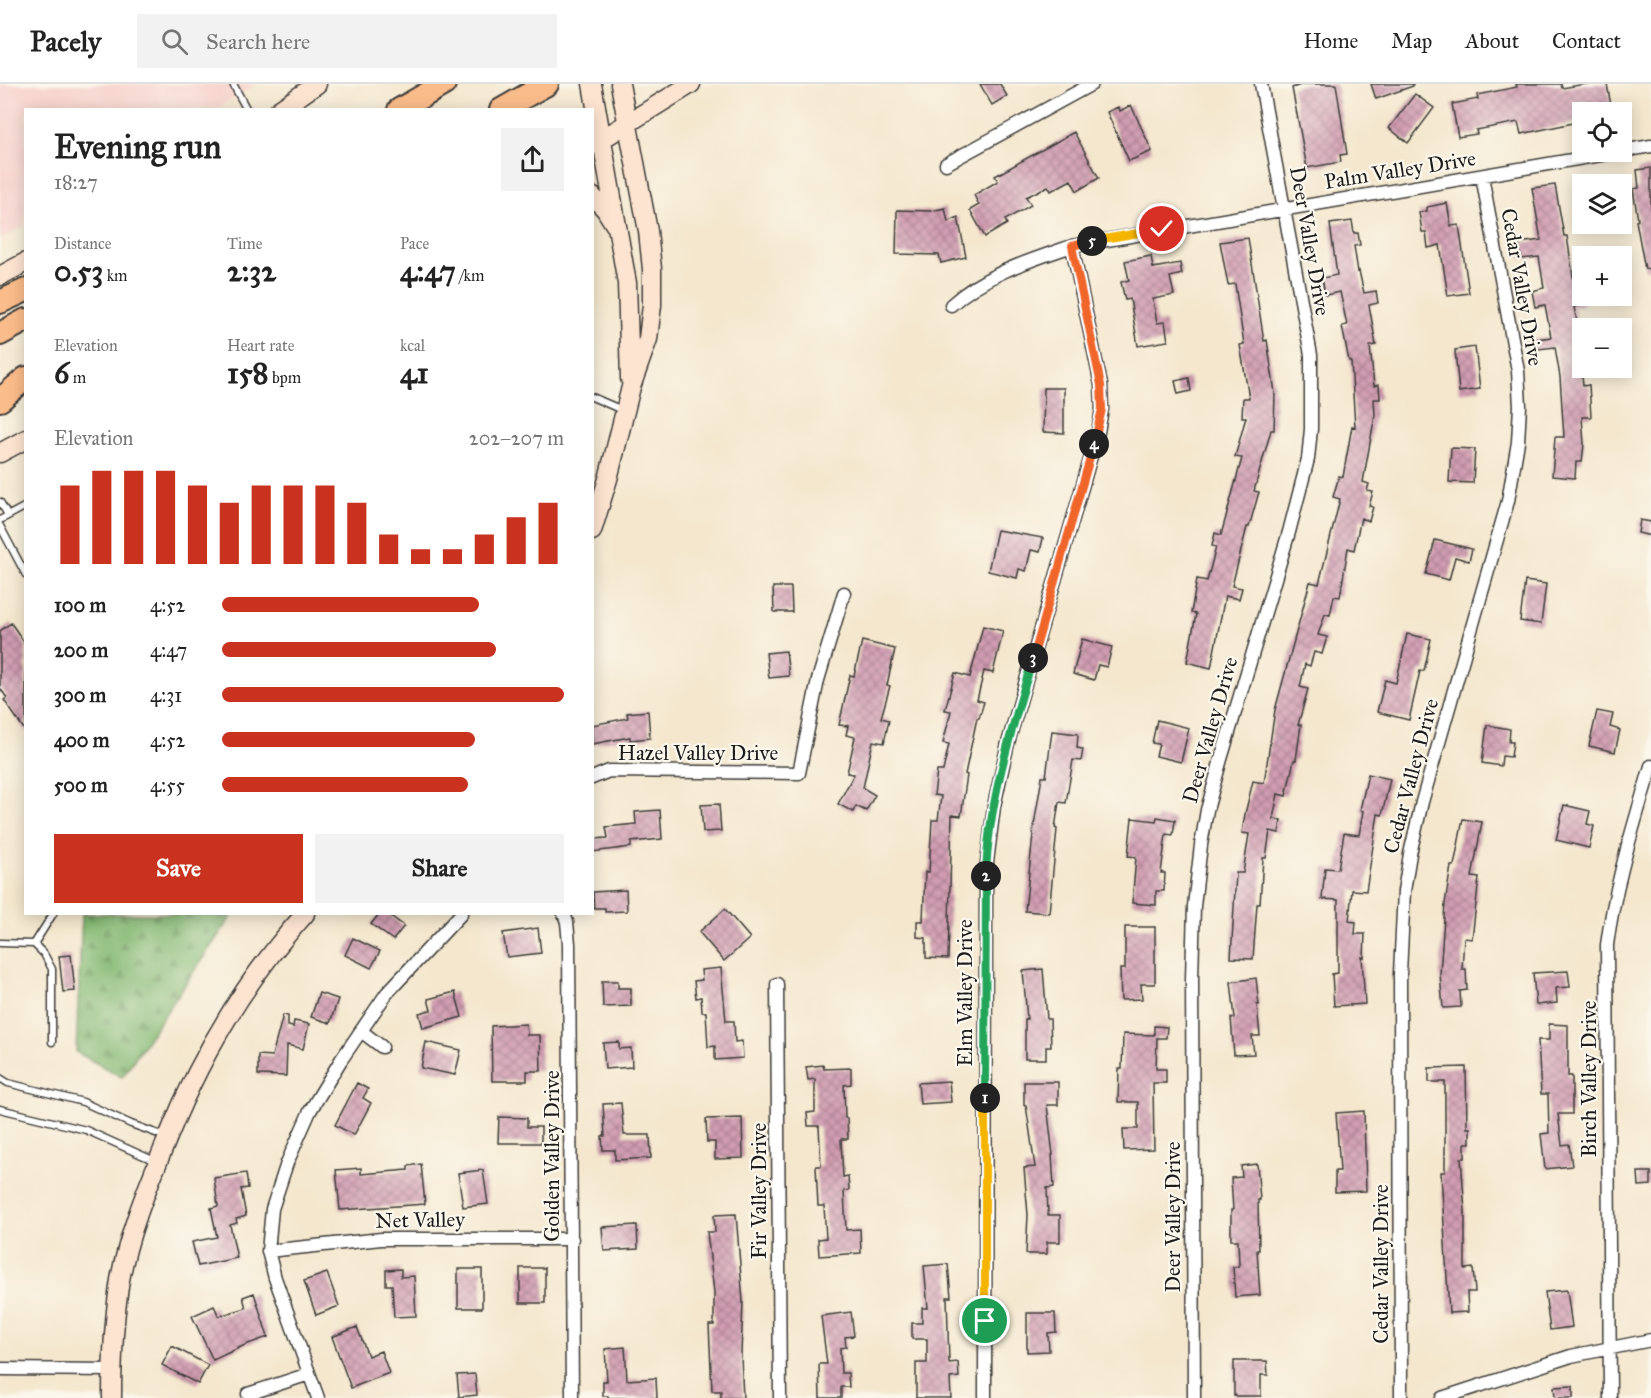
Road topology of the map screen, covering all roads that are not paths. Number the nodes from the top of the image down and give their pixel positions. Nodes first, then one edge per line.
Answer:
1 (233, 84) edge
2 (317, 84) edge
3 (444, 84) edge
4 (592, 84) edge
5 (620, 84) edge
6 (691, 84) edge
7 (1092, 84) edge
8 (1261, 84) edge
9 (543, 86) edge
10 (246, 108) edge
11 (282, 108) edge
12 (402, 108) edge
13 (504, 108) edge
14 (627, 124) junction
15 (598, 142) edge
16 (1651, 146) edge
17 (1632, 149) edge
18 (1572, 160) edge
19 (946, 164) dead end
20 (1482, 176) junction
21 (594, 198) edge
22 (1284, 208) junction
23 (620, 233) junction
24 (1072, 246) junction
25 (24, 263) edge
26 (0, 276) edge
27 (24, 291) edge
28 (0, 302) edge
29 (951, 305) dead end
30 (24, 321) edge
31 (0, 334) edge
32 (24, 372) edge
33 (24, 380) edge
34 (0, 385) edge
35 (631, 387) junction
36 (594, 398) edge
37 (0, 400) edge
38 (626, 411) junction
39 (24, 440) edge
40 (0, 453) edge
41 (0, 502) edge
42 (24, 507) edge
43 (8, 515) junction
44 (0, 520) edge
45 (594, 525) edge
46 (0, 526) edge
47 (24, 571) edge
48 (844, 593) dead end
49 (1651, 765) edge
50 (594, 777) edge
51 (52, 915) edge
52 (304, 915) edge
53 (460, 915) edge
54 (564, 915) edge
55 (0, 943) edge
56 (34, 944) junction
57 (777, 984) dead end
58 (361, 1031) junction
59 (51, 1042) dead end
60 (382, 1047) dead end
61 (0, 1078) edge
62 (0, 1109) edge
63 (168, 1138) junction
64 (157, 1162) junction
65 (572, 1239) junction
66 (268, 1251) junction
67 (1651, 1340) edge
68 (1610, 1348) junction
69 (0, 1368) edge
70 (112, 1370) junction
71 (309, 1374) junction
72 (248, 1394) dead end
73 (112, 1398) edge
74 (318, 1398) edge
75 (572, 1398) edge
76 (780, 1398) edge
77 (984, 1398) edge
78 (1194, 1398) edge
79 (1401, 1398) edge
80 (1442, 1398) edge
81 (1610, 1398) edge

1 - 10 lane
2 - 11 main road
3 - 12 highway
4 - 15 main road
5 - 14 main road
6 - 14 main road
7 - 19 street
8 - 22 street, Deer Valley Drive
9 - 13 highway
14 - 15 main road
14 - 35 main road
15 - 23 main road
16 - 17 street, Palm Valley Drive
18 - 20 street, Palm Valley Drive
20 - 22 street, Palm Valley Drive
20 - 79 street, Cedar Valley Drive
21 - 23 main road
22 - 24 street, Palm Valley Drive
22 - 78 street, Deer Valley Drive
23 - 35 main road
24 - 29 street, Palm Valley Drive
24 - 77 street, Elm Valley Drive
25 - 26 main road
27 - 28 highway
30 - 31 highway
32 - 34 highway
33 - 37 highway
35 - 38 main road
36 - 38 lane
38 - 45 main road
39 - 40 main road
41 - 43 lane
42 - 43 lane
43 - 44 lane
46 - 47 lane
48 - 50 street, Hazel Valley Drive
49 - 68 street, Birch Valley Drive
51 - 56 lane
52 - 63 main road
53 - 58 street
54 - 65 street, Golden Valley Drive
55 - 56 lane
56 - 59 lane
57 - 76 street, Fir Valley Drive
58 - 60 street
58 - 66 street
61 - 63 lane
62 - 64 lane
63 - 64 main road
64 - 70 main road
65 - 66 street, Net Valley
65 - 75 street, Golden Valley Drive
66 - 71 street
67 - 68 street
68 - 80 street
68 - 81 street, Birch Valley Drive
69 - 70 street
70 - 73 main road
71 - 72 street
71 - 74 street

